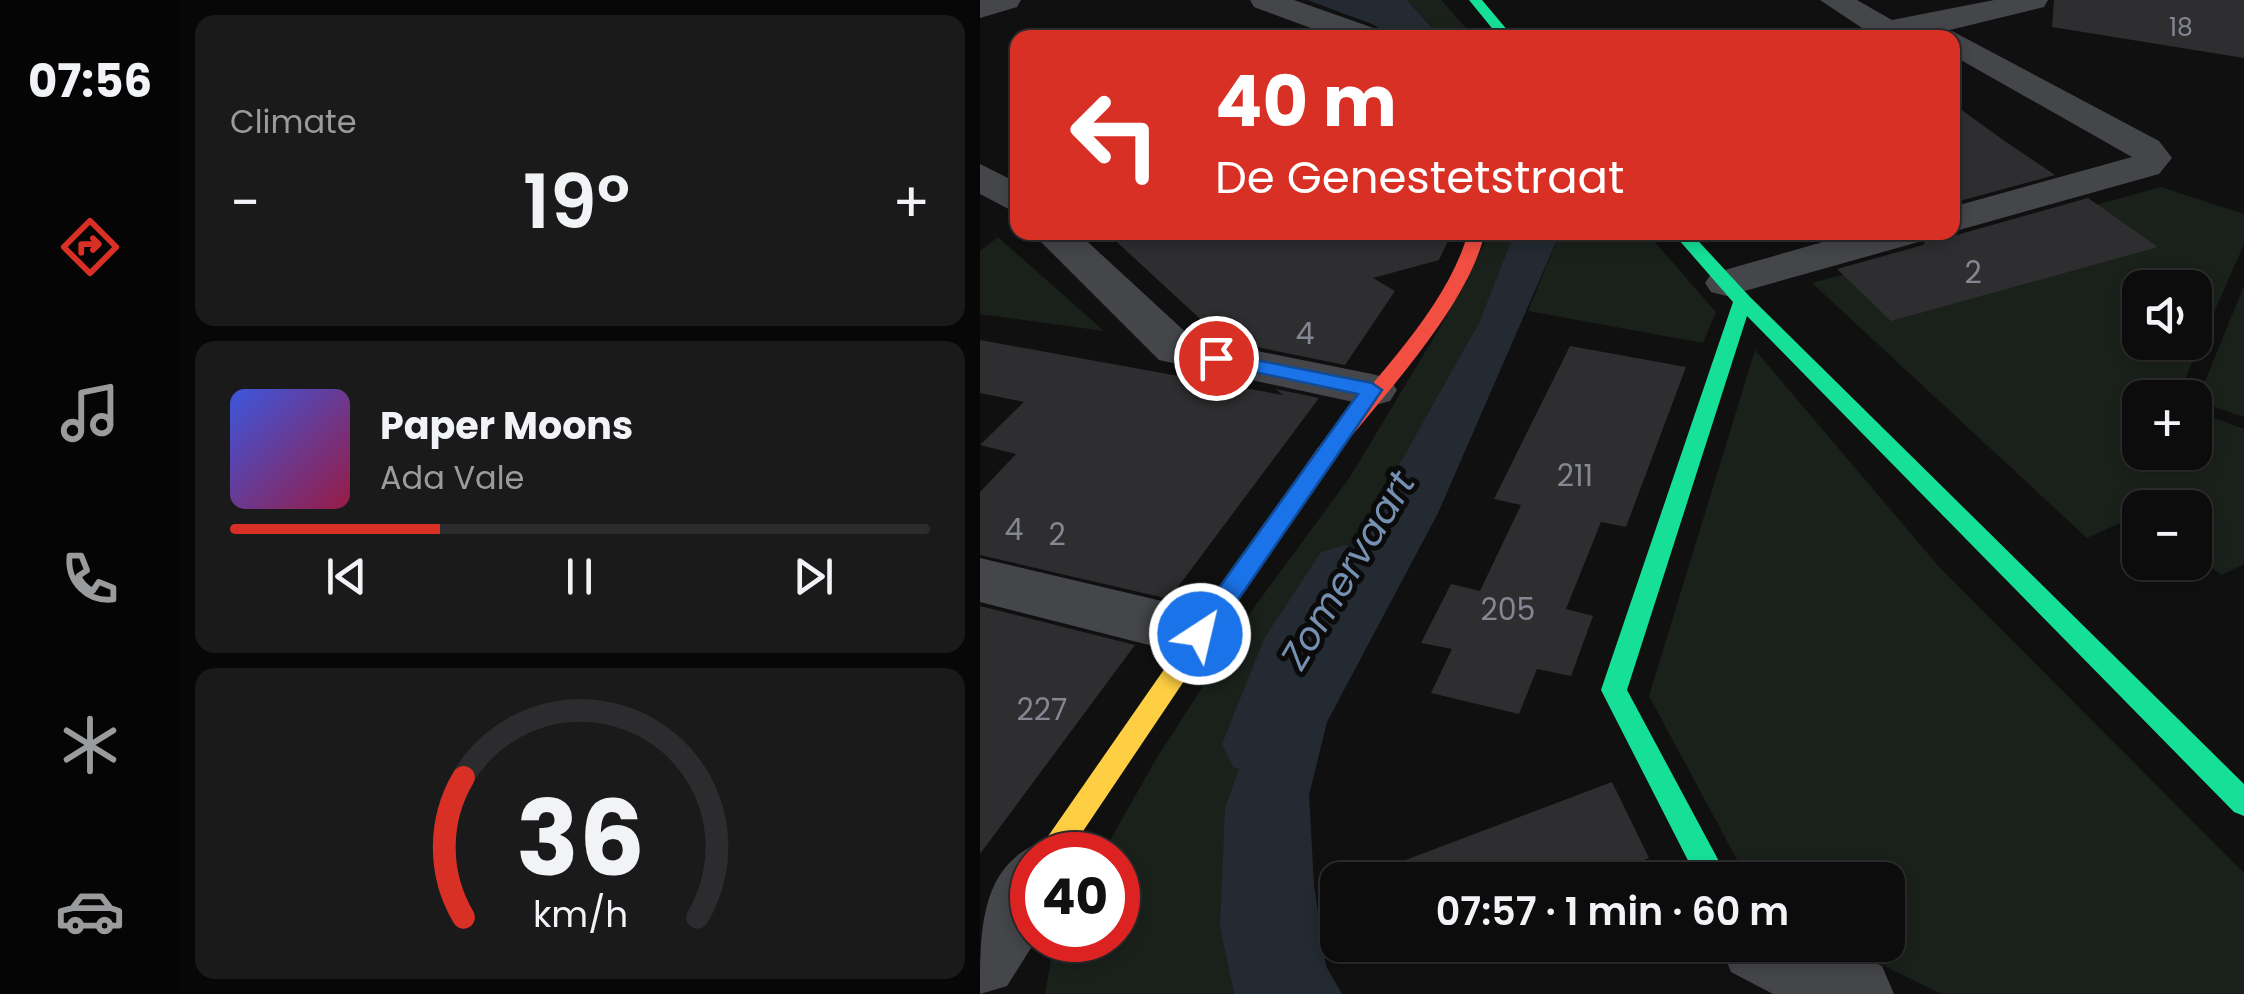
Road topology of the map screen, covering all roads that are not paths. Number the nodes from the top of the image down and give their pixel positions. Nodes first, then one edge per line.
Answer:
1 (1006, 0) edge
2 (1265, 0) edge
3 (1476, 0) edge
4 (1835, 0) edge
5 (2033, 0) edge
6 (980, 9) edge
7 (1348, 30) edge
8 (1501, 30) edge
9 (1886, 30) edge
10 (1957, 30) edge
11 (1960, 46) edge
12 (980, 176) edge
13 (1010, 197) edge
14 (1960, 218) edge
15 (1060, 240) edge
16 (1476, 240) edge
17 (1687, 240) edge
18 (1884, 240) edge
19 (1735, 292) junction
20 (1372, 390) junction
21 (980, 580) edge
22 (1200, 634) junction
23 (2244, 803) edge
24 (1066, 832) edge
25 (1705, 862) edge
26 (1010, 915) edge
27 (980, 959) edge
28 (1791, 962) edge
29 (1854, 994) edge

1 - 6 street
2 - 7 street
3 - 8 street
4 - 9 street
5 - 10 street
11 - 14 street
12 - 13 street
15 - 20 street
16 - 20 street
17 - 19 street
18 - 19 street
19 - 23 street
19 - 25 street
20 - 22 street
21 - 22 street
22 - 24 street
26 - 27 street
28 - 29 street

